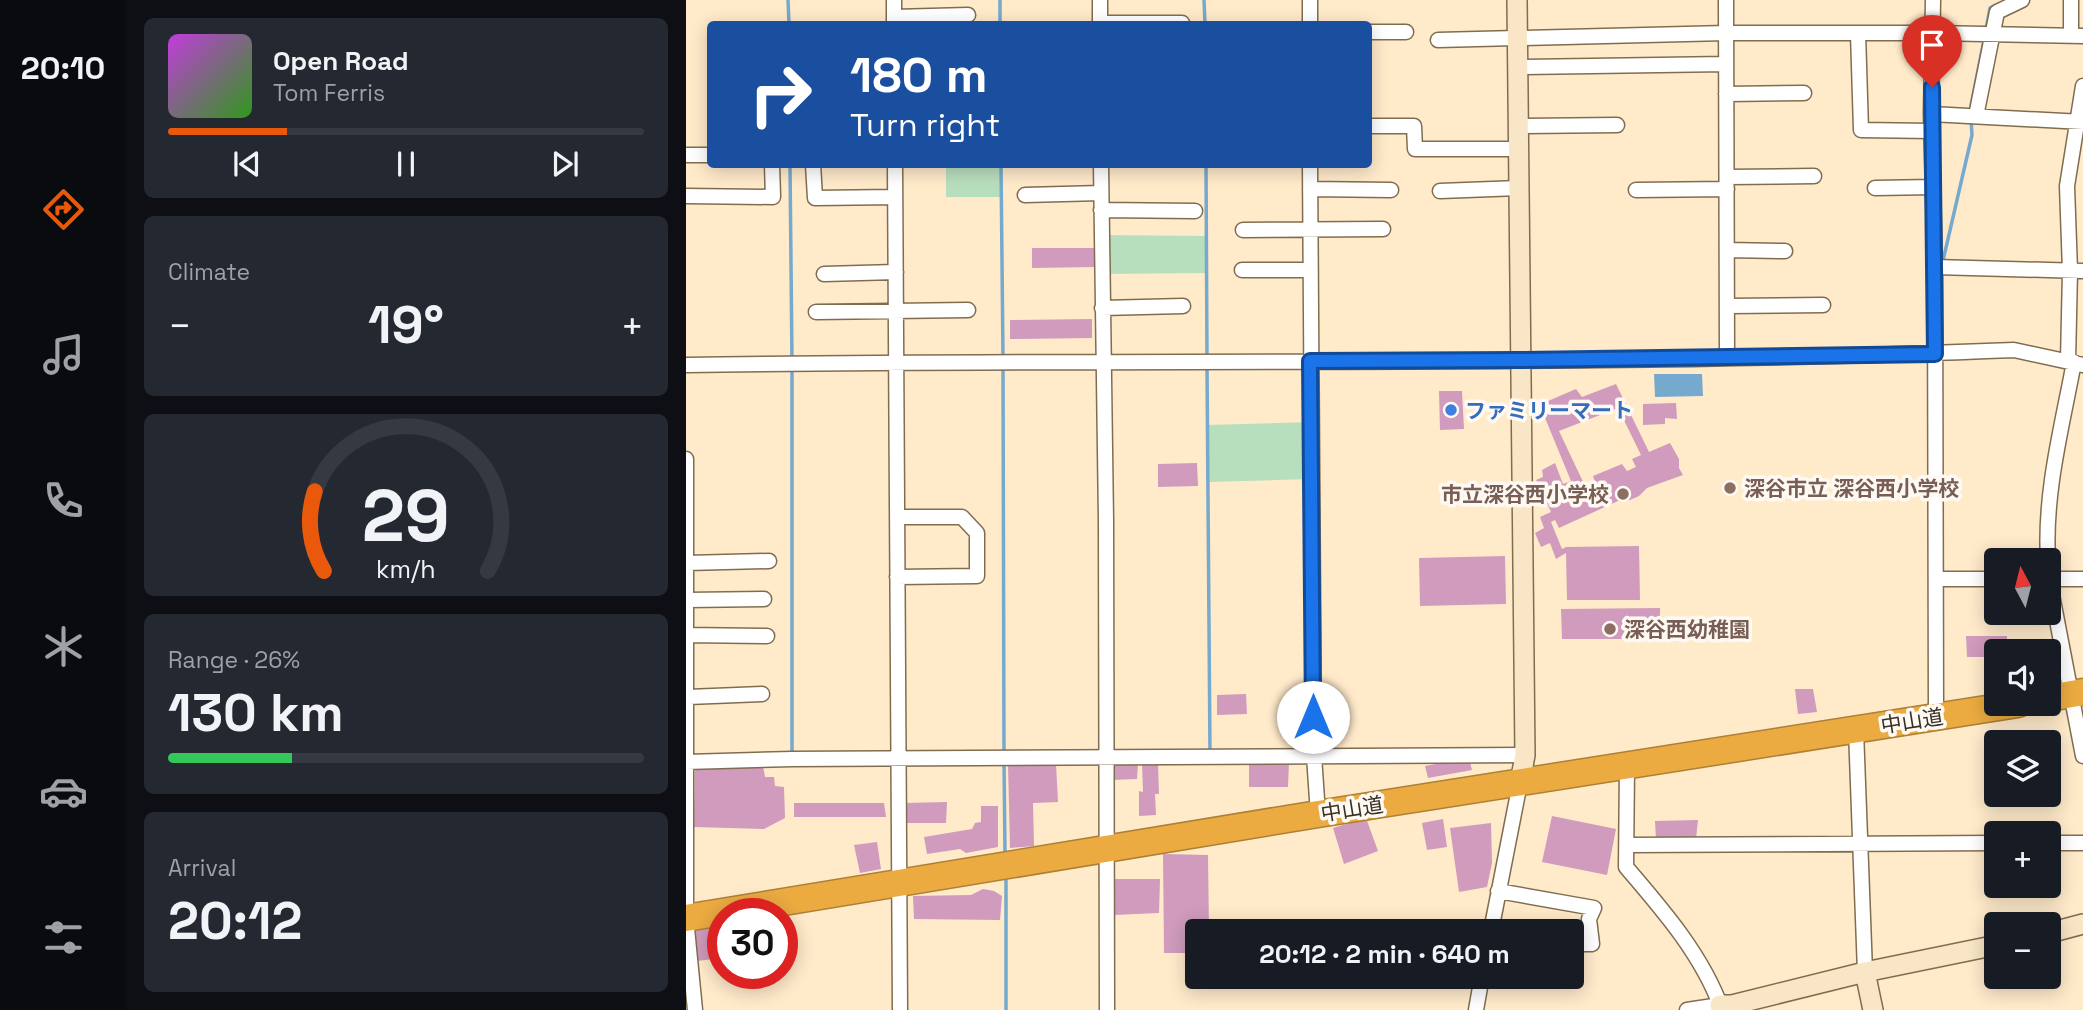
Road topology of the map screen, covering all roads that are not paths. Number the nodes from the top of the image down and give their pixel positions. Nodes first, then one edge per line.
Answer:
1 (894, 0) edge
2 (1100, 0) edge
3 (1310, 0) edge
4 (1517, 0) edge
5 (1726, 0) edge
6 (1933, 0) edge
7 (2022, 0) edge
8 (2071, 0) edge
9 (968, 15) dead end
10 (894, 21) edge
11 (1100, 21) edge
12 (1310, 21) edge
13 (1372, 32) edge
14 (1406, 32) dead end
15 (1726, 33) junction
16 (1858, 33) junction
17 (1933, 33) junction
18 (1992, 34) junction
19 (2077, 36) edge
20 (1518, 39) junction
21 (1438, 40) dead end
22 (1726, 64) junction
23 (1519, 67) junction
24 (2083, 86) edge
25 (1804, 93) dead end
26 (1726, 94) junction
27 (1931, 114) junction
28 (1976, 116) junction
29 (2080, 121) edge
30 (1616, 125) dead end
31 (1372, 126) edge
32 (1519, 126) junction
33 (1931, 131) junction
34 (1519, 149) junction
35 (686, 155) edge
36 (707, 155) edge
37 (772, 168) edge
38 (813, 168) edge
39 (895, 168) edge
40 (1101, 168) edge
41 (1310, 168) edge
42 (1814, 176) dead end
43 (1727, 183) junction
44 (1933, 187) junction
45 (1520, 188) junction
46 (1875, 188) dead end
47 (1310, 189) junction
48 (1391, 190) dead end
49 (1636, 190) dead end
50 (1440, 191) dead end
51 (1101, 193) junction
52 (1025, 195) dead end
53 (686, 197) edge
54 (895, 197) junction
55 (1101, 210) junction
56 (1195, 211) dead end
57 (1383, 229) dead end
58 (1243, 230) dead end
59 (1310, 230) junction
60 (1727, 250) junction
61 (1785, 251) dead end
62 (1935, 267) junction
63 (1242, 270) dead end
64 (1310, 270) junction
65 (2076, 271) edge
66 (896, 272) junction
67 (824, 274) dead end
68 (1823, 305) dead end
69 (1183, 306) dead end
70 (1727, 306) junction
71 (1102, 308) junction
72 (896, 310) junction
73 (968, 310) dead end
74 (816, 312) dead end
75 (1935, 354) junction
76 (1727, 357) junction
77 (1520, 360) junction
78 (1310, 361) junction
79 (896, 362) junction
80 (1104, 362) junction
81 (2075, 363) edge
82 (686, 365) edge
83 (686, 459) edge
84 (897, 517) junction
85 (2048, 548) edge
86 (769, 561) dead end
87 (687, 563) edge
88 (897, 577) junction
89 (1936, 579) junction
90 (1984, 579) edge
91 (2083, 579) edge
92 (764, 599) dead end
93 (687, 600) edge
94 (687, 635) edge
95 (767, 635) dead end
96 (762, 694) dead end
97 (2068, 695) edge
98 (688, 696) edge
99 (1984, 710) edge
100 (1936, 718) junction
101 (1856, 730) junction
102 (1525, 755) junction
103 (1314, 756) junction
104 (2083, 756) edge
105 (1107, 757) junction
106 (898, 758) junction
107 (687, 762) edge
108 (1627, 766) junction
109 (1520, 783) junction
110 (1318, 814) junction
111 (1858, 842) junction
112 (1984, 843) edge
113 (2061, 843) edge
114 (2083, 843) edge
115 (1627, 845) junction
116 (1106, 849) junction
117 (900, 884) junction
118 (1498, 891) junction
119 (686, 918) edge
120 (1492, 919) edge
121 (2083, 924) edge
122 (2061, 930) edge
123 (1584, 944) edge
124 (1984, 948) edge
125 (1865, 972) junction
126 (1480, 989) edge
127 (1721, 1008) edge
128 (695, 1010) edge
129 (900, 1010) edge
130 (1107, 1010) edge
131 (1476, 1010) edge
132 (1688, 1010) edge
133 (1873, 1010) edge

1 - 10 street
2 - 11 street
3 - 12 street
4 - 20 street
5 - 15 street
6 - 17 street
7 - 18 street
8 - 19 street
9 - 10 street
13 - 14 street
15 - 16 street
15 - 20 street
15 - 22 street
16 - 17 street
16 - 33 street
17 - 18 street
17 - 27 street
18 - 19 street
18 - 28 street
20 - 21 street
20 - 23 street
22 - 23 street
22 - 26 street
23 - 32 street
24 - 29 street
25 - 26 street
26 - 43 street
27 - 28 street
27 - 33 street
28 - 29 street
29 - 65 street
30 - 32 street
31 - 34 street
32 - 34 street
33 - 44 street
34 - 45 street
35 - 36 street
37 - 53 street
38 - 54 street
39 - 54 street
40 - 51 street
41 - 47 street
42 - 43 street
43 - 49 street
43 - 60 street
44 - 46 street
44 - 62 street
45 - 50 street
45 - 77 street
47 - 48 street
47 - 59 street
51 - 52 street
51 - 55 street
54 - 66 street
55 - 56 street
55 - 71 street
57 - 59 street
58 - 59 street
59 - 64 street
60 - 61 street
60 - 70 street
62 - 65 street
62 - 75 street
63 - 64 street
64 - 78 street
65 - 81 street
66 - 67 street
66 - 72 street
68 - 70 street
69 - 71 street
70 - 76 street
71 - 80 street
72 - 73 street
72 - 74 street
72 - 79 street
75 - 76 street
75 - 81 street
75 - 89 street
76 - 77 street
77 - 78 street
77 - 102 street
78 - 80 street
78 - 103 street
79 - 80 street
79 - 82 street
79 - 84 street
80 - 105 street
81 - 85 street
83 - 87 street
84 - 88 street
84 - 88 street
86 - 87 street
87 - 93 street
88 - 106 street
89 - 90 street
89 - 100 street
91 - 97 street
92 - 93 street
93 - 94 street
94 - 95 street
94 - 98 street
96 - 98 street
97 - 104 street
98 - 107 street
99 - 100 highway, 中山道
100 - 101 highway, 中山道
101 - 108 highway, 中山道
101 - 111 street
102 - 103 street
102 - 109 street
103 - 105 street
103 - 110 street
105 - 106 street
105 - 116 street
106 - 107 street
106 - 117 street
107 - 119 street
108 - 109 highway, 中山道
108 - 115 street
109 - 110 highway, 中山道
109 - 118 street
110 - 116 highway, 中山道
111 - 112 street
111 - 115 street
111 - 125 street
113 - 114 street
115 - 127 street
116 - 117 highway, 中山道
116 - 130 street
117 - 119 highway, 中山道
117 - 129 street
118 - 120 street
118 - 123 street
119 - 128 street
121 - 122 street
124 - 125 street
125 - 127 street
125 - 133 street
126 - 131 street
127 - 132 street

